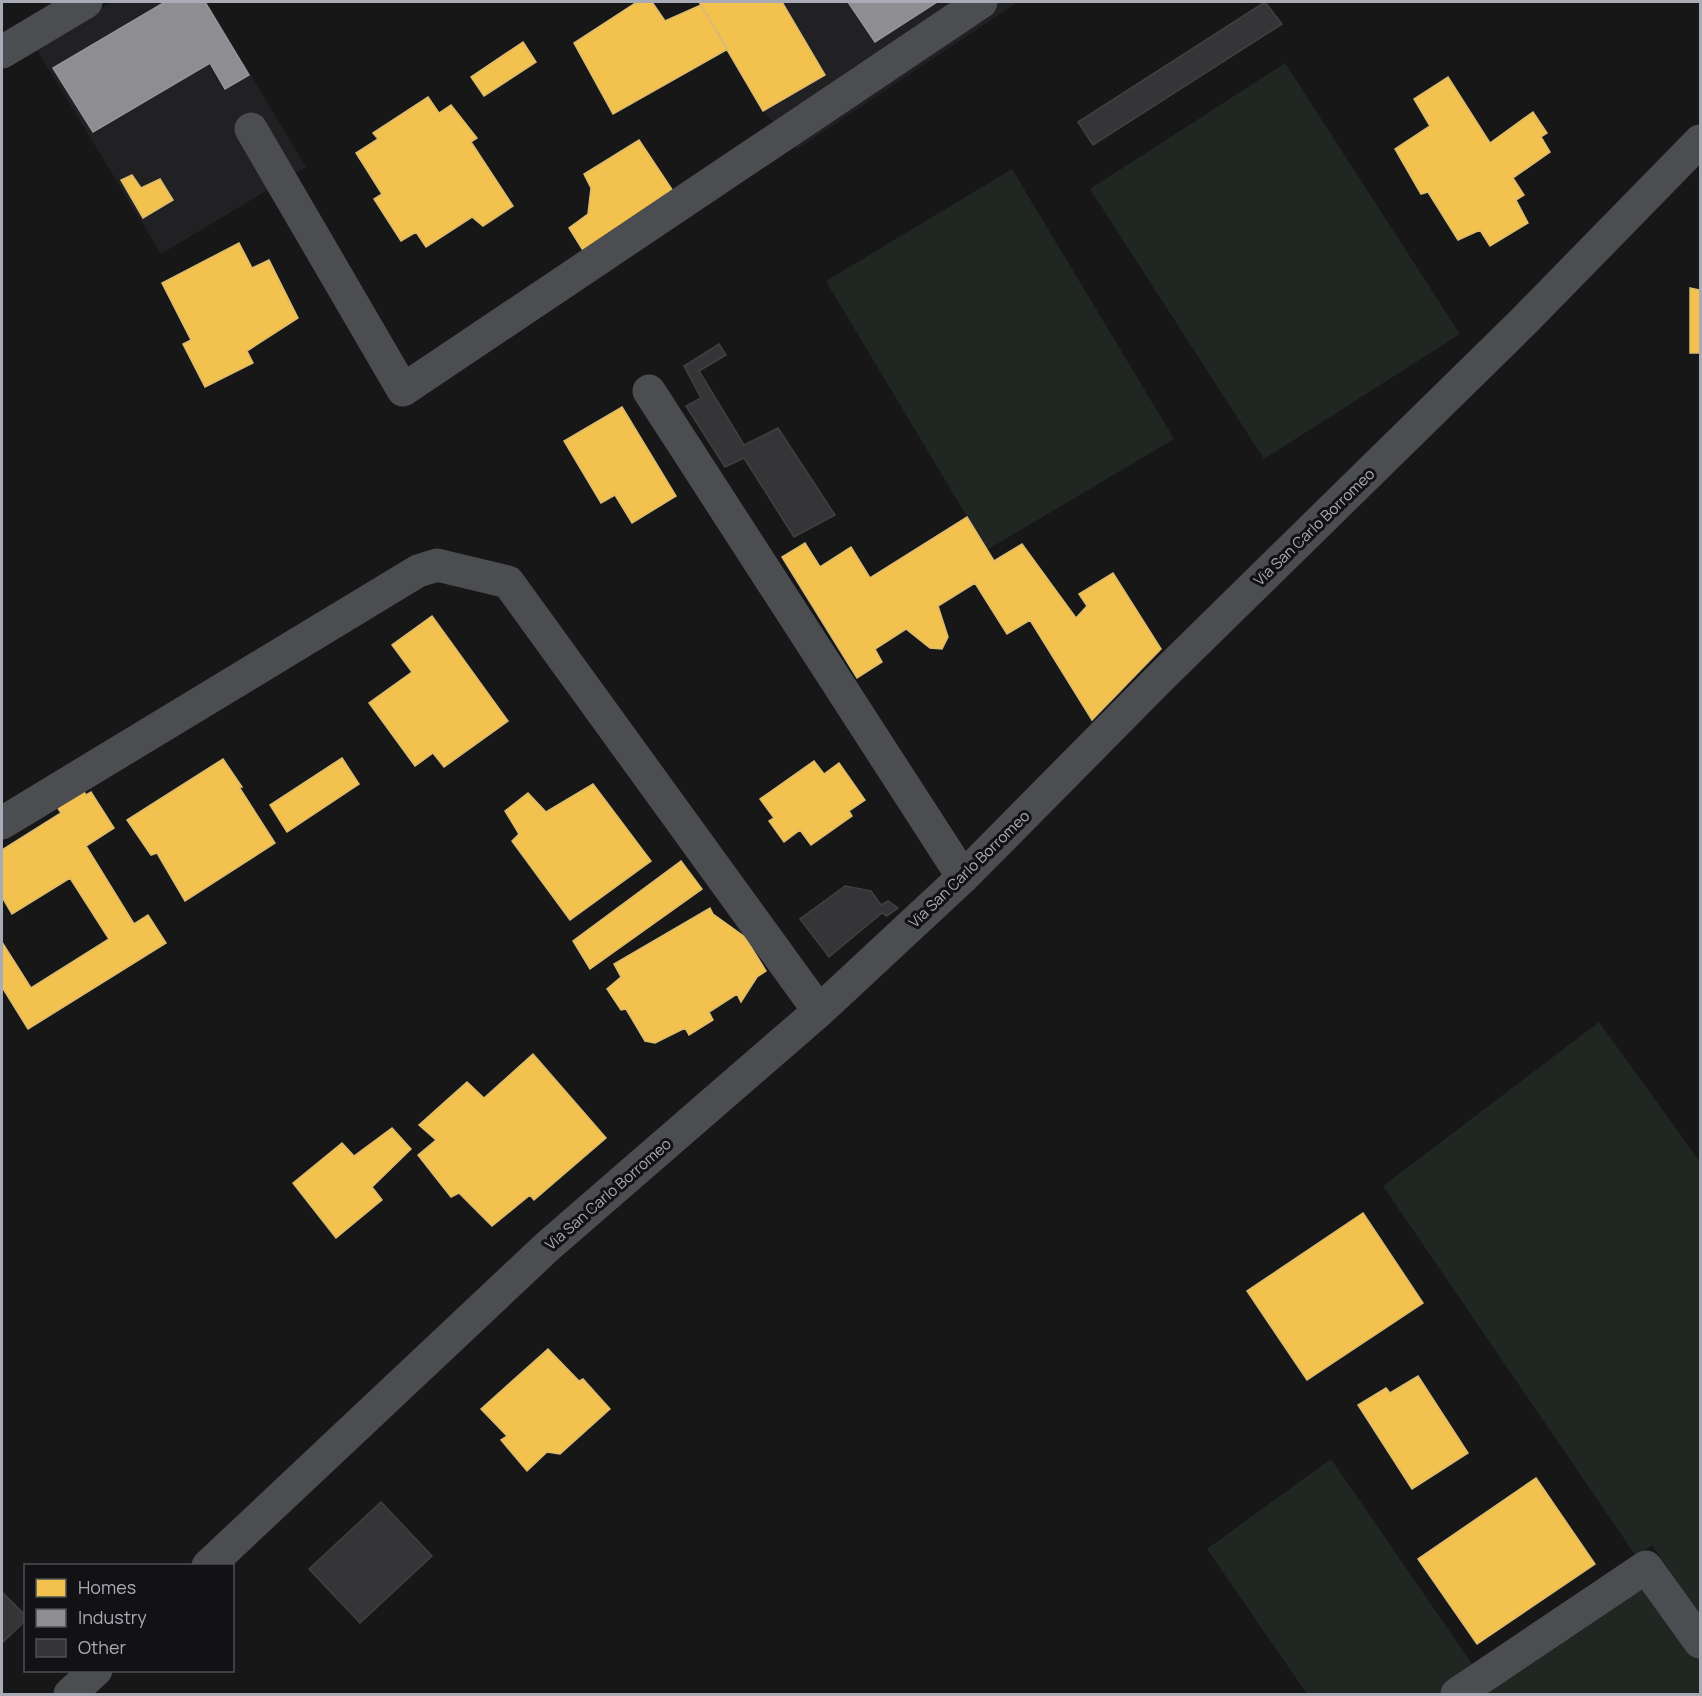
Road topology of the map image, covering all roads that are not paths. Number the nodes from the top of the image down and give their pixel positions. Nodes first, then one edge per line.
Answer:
1 (86, 2) edge
2 (981, 2) edge
3 (2, 52) edge
4 (251, 129) dead end
5 (1701, 141) edge
6 (649, 391) dead end
7 (2, 823) edge
8 (963, 877) junction
9 (819, 1011) junction
10 (210, 1564) edge
11 (1701, 1642) edge
12 (95, 1672) edge
13 (70, 1695) edge
14 (1457, 1695) edge

1 - 3 street
2 - 4 street
5 - 8 street, Via San Carlo Borromeo
6 - 8 street
7 - 9 street
8 - 9 street, Via San Carlo Borromeo
9 - 10 street, Via San Carlo Borromeo
11 - 14 street
12 - 13 street

